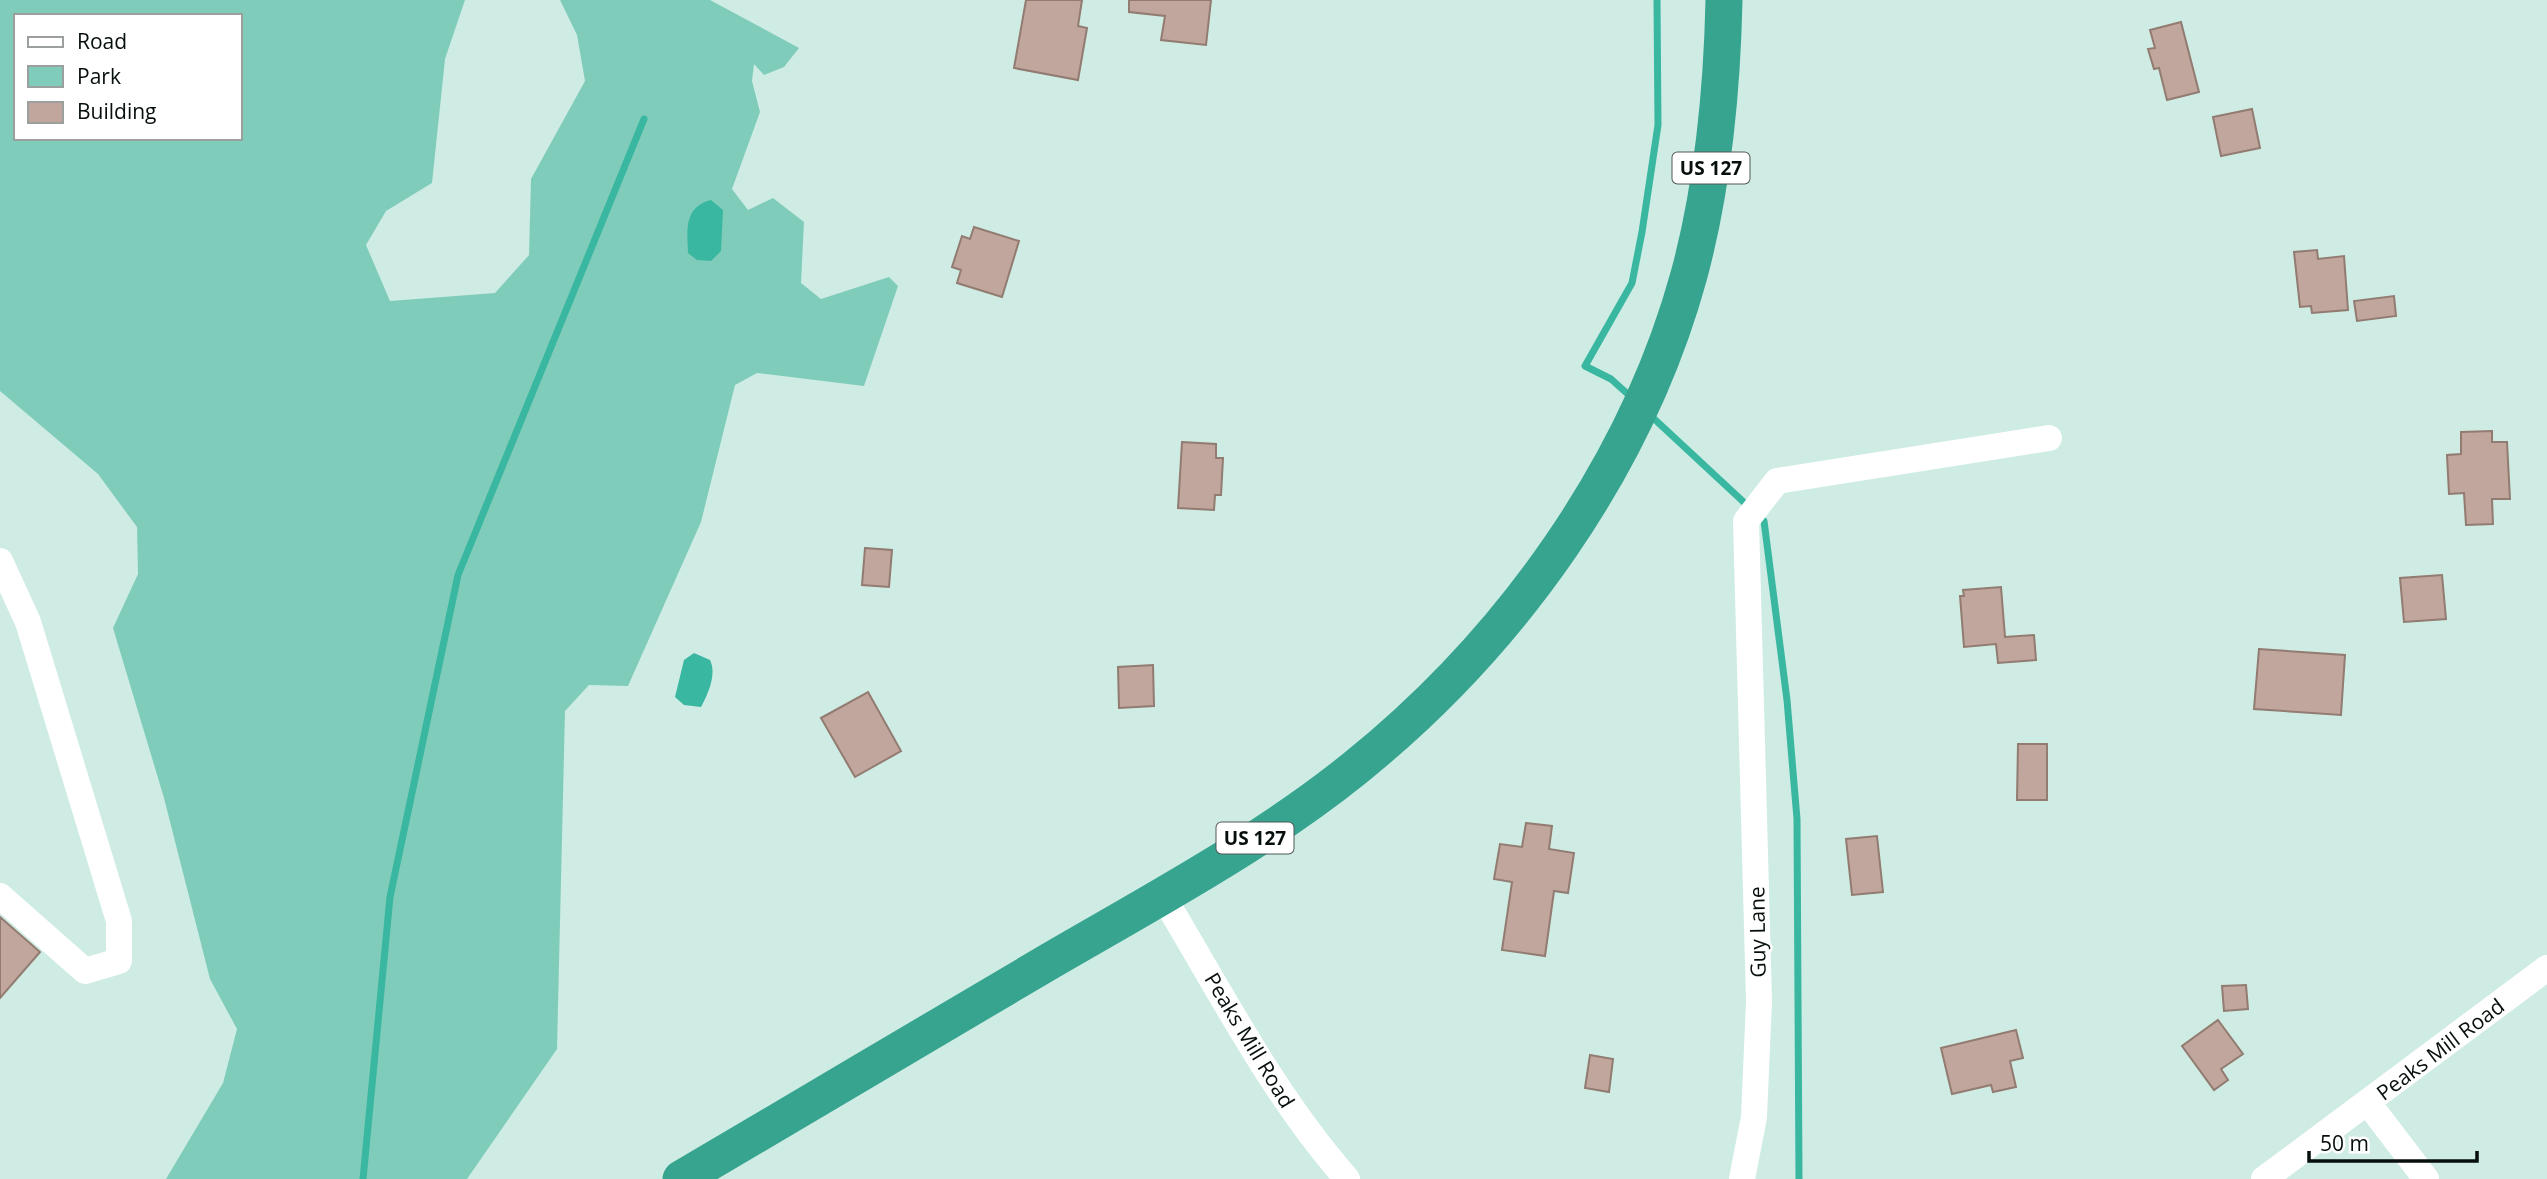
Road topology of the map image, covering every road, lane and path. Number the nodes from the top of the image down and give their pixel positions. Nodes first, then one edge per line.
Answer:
1 (1724, 0) edge
2 (2049, 439) dead end
3 (0, 561) edge
4 (1162, 895) junction
5 (0, 896) edge
6 (2547, 968) edge
7 (2368, 1103) junction
8 (681, 1179) edge
9 (1347, 1179) edge
10 (1742, 1179) edge
11 (2264, 1179) edge
12 (2426, 1179) edge

1 - 4 highway, US 127
2 - 10 street, Guy Lane
3 - 5 street
4 - 8 highway, US 127
4 - 9 street, Peaks Mill Road
6 - 7 street, Peaks Mill Road
7 - 11 street, Peaks Mill Road
7 - 12 street

